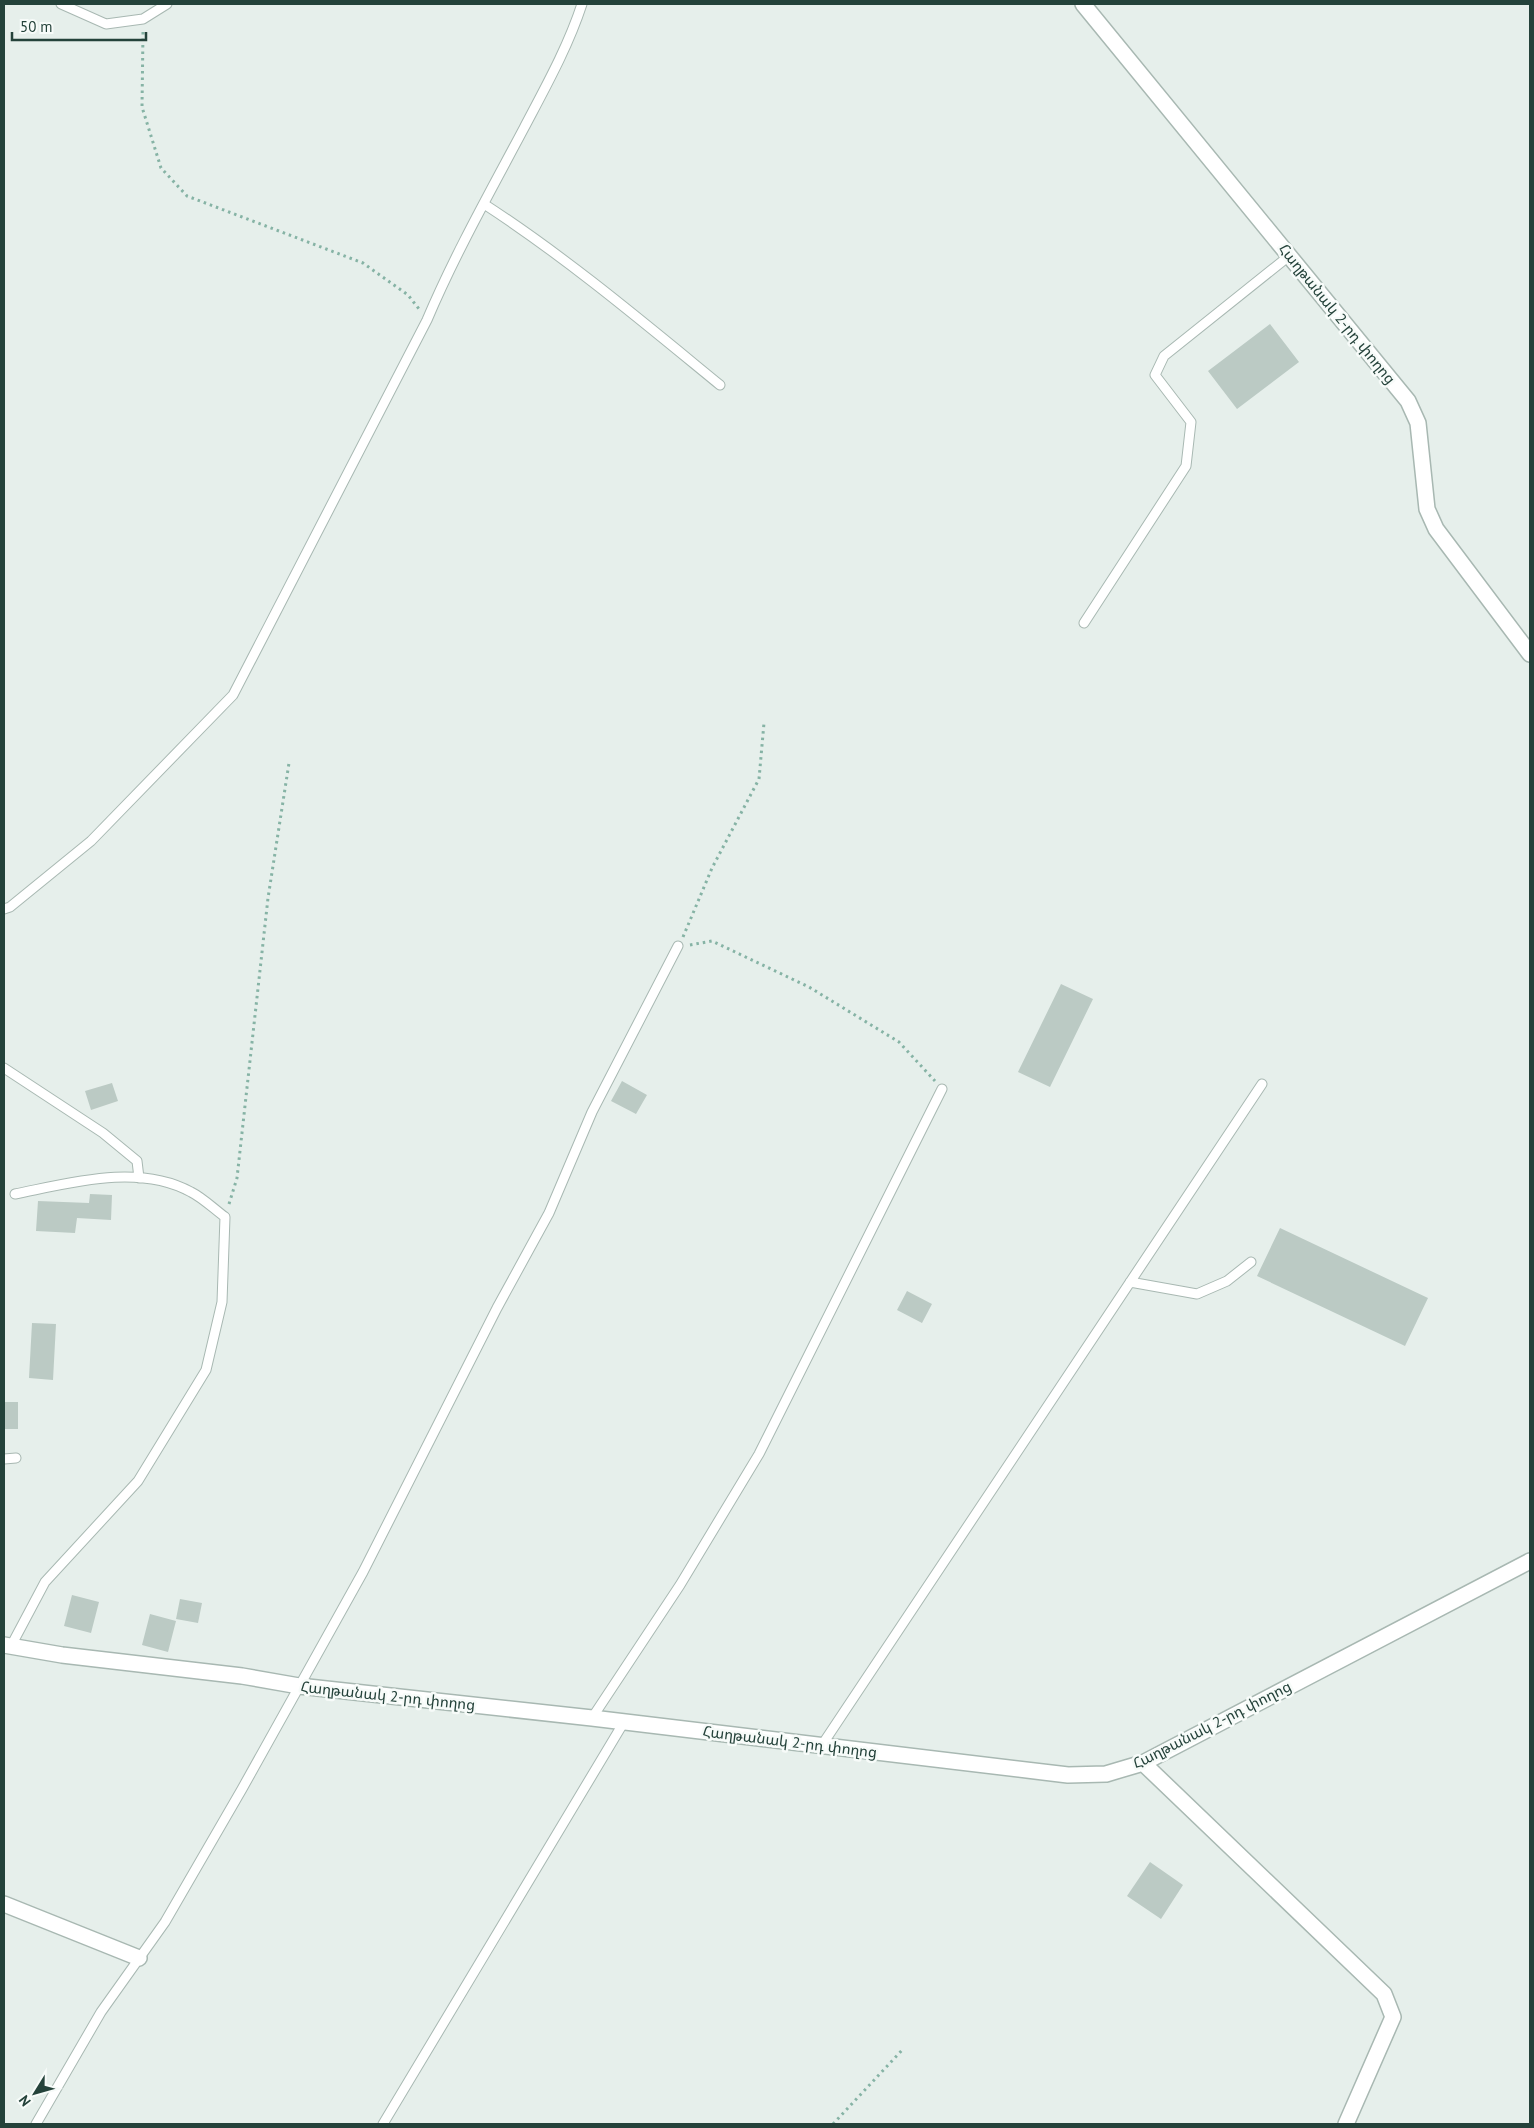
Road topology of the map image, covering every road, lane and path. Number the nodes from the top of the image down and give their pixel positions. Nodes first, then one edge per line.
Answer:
1 (61, 4) edge
2 (167, 4) edge
3 (582, 4) edge
4 (1082, 4) edge
5 (143, 19) junction
6 (484, 204) junction
7 (1289, 256) junction
8 (427, 320) junction
9 (720, 385) dead end
10 (1084, 623) dead end
11 (1530, 654) edge
12 (764, 723) dead end
13 (289, 763) dead end
14 (4, 909) edge
15 (678, 946) junction
16 (4, 1068) edge
17 (1262, 1084) dead end
18 (942, 1089) joint
19 (139, 1178) junction
20 (15, 1194) dead end
21 (225, 1217) junction
22 (1251, 1262) dead end
23 (1130, 1282) junction
24 (16, 1458) dead end
25 (4, 1459) edge
26 (1530, 1561) edge
27 (7, 1646) edge
28 (299, 1686) junction
29 (592, 1718) junction
30 (624, 1722) junction
31 (822, 1745) junction
32 (1143, 1763) junction
33 (4, 1904) edge
34 (139, 1958) junction
35 (904, 2048) dead end
36 (36, 2124) edge
37 (383, 2124) edge
38 (833, 2124) edge
39 (1346, 2124) edge

1 - 5 lane
2 - 5 lane
3 - 6 lane
4 - 7 street, Հաղթանակ 2-րդ փողոց
5 - 8 path
6 - 8 lane
6 - 9 lane
7 - 10 lane
7 - 11 street, Հաղթանակ 2-րդ փողոց
8 - 14 lane
12 - 15 path
13 - 21 path
15 - 18 path
15 - 28 lane
16 - 19 lane
17 - 23 lane
18 - 29 lane
19 - 20 lane
19 - 21 lane
21 - 27 lane
22 - 23 lane
23 - 31 lane
24 - 25 lane
26 - 32 street, Հաղթանակ 2-րդ փողոց
27 - 28 street, Հաղթանակ 2-րդ փողոց
28 - 29 street, Հաղթանակ 2-րդ փողոց
28 - 34 lane
29 - 30 street, Հաղթանակ 2-րդ փողոց
30 - 31 street, Հաղթանակ 2-րդ փողոց
30 - 37 lane
31 - 32 street, Հաղթանակ 2-րդ փողոց
32 - 39 street
33 - 34 street
34 - 36 lane
35 - 38 path

